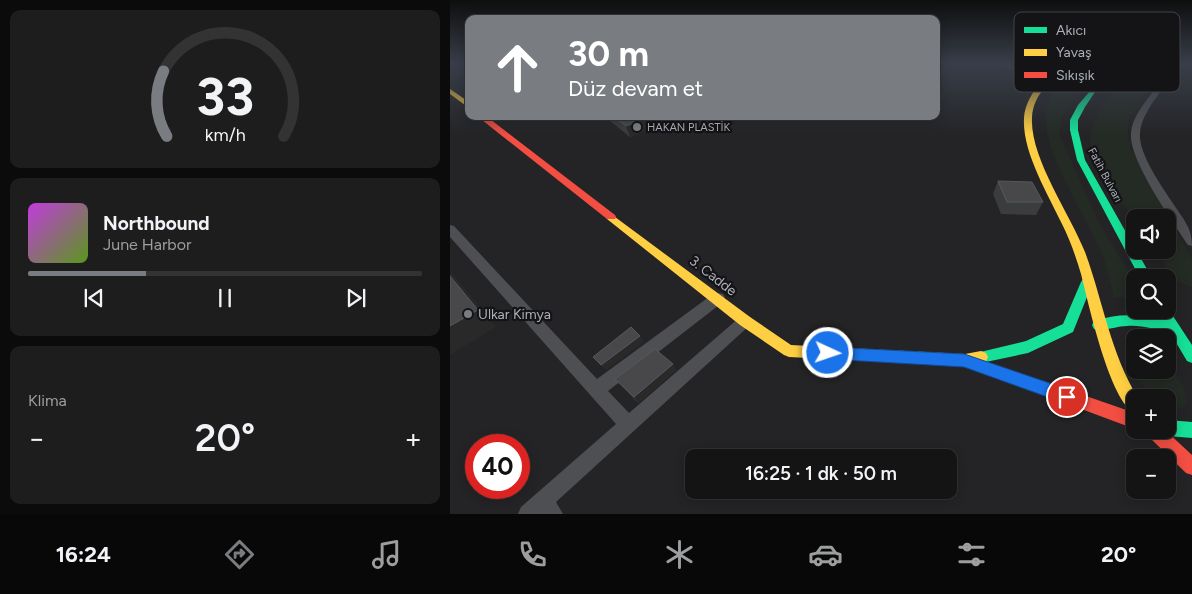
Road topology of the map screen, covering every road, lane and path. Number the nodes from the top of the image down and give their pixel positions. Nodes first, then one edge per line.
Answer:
1 (450, 91) edge
2 (1035, 92) edge
3 (1092, 92) edge
4 (1156, 92) edge
5 (465, 103) edge
6 (486, 120) edge
7 (450, 229) edge
8 (1192, 242) edge
9 (1141, 269) edge
10 (1087, 282) junction
11 (718, 298) junction
12 (745, 321) junction
13 (1099, 325) junction
14 (1192, 326) edge
15 (1172, 329) edge
16 (1176, 330) edge
17 (1176, 333) edge
18 (1192, 357) edge
19 (964, 360) junction
20 (596, 390) junction
21 (1126, 394) edge
22 (1126, 418) edge
23 (627, 424) junction
24 (1176, 429) edge
25 (1192, 430) edge
26 (1163, 439) edge
27 (1192, 467) edge
28 (548, 507) edge
29 (528, 514) edge

1 - 5 main road
2 - 10 main road
3 - 9 main road, Fatih Bulvarı
4 - 8 lane
6 - 11 main road, 3. Cadde
7 - 20 lane
10 - 13 main road
10 - 19 main road
11 - 12 main road, 3. Cadde
11 - 20 lane
12 - 19 main road, 3. Cadde
12 - 23 lane
13 - 15 main road
13 - 21 main road
14 - 16 lane
17 - 18 main road
19 - 22 main road
20 - 23 lane
23 - 28 lane
24 - 25 main road
26 - 27 main road
28 - 29 lane

